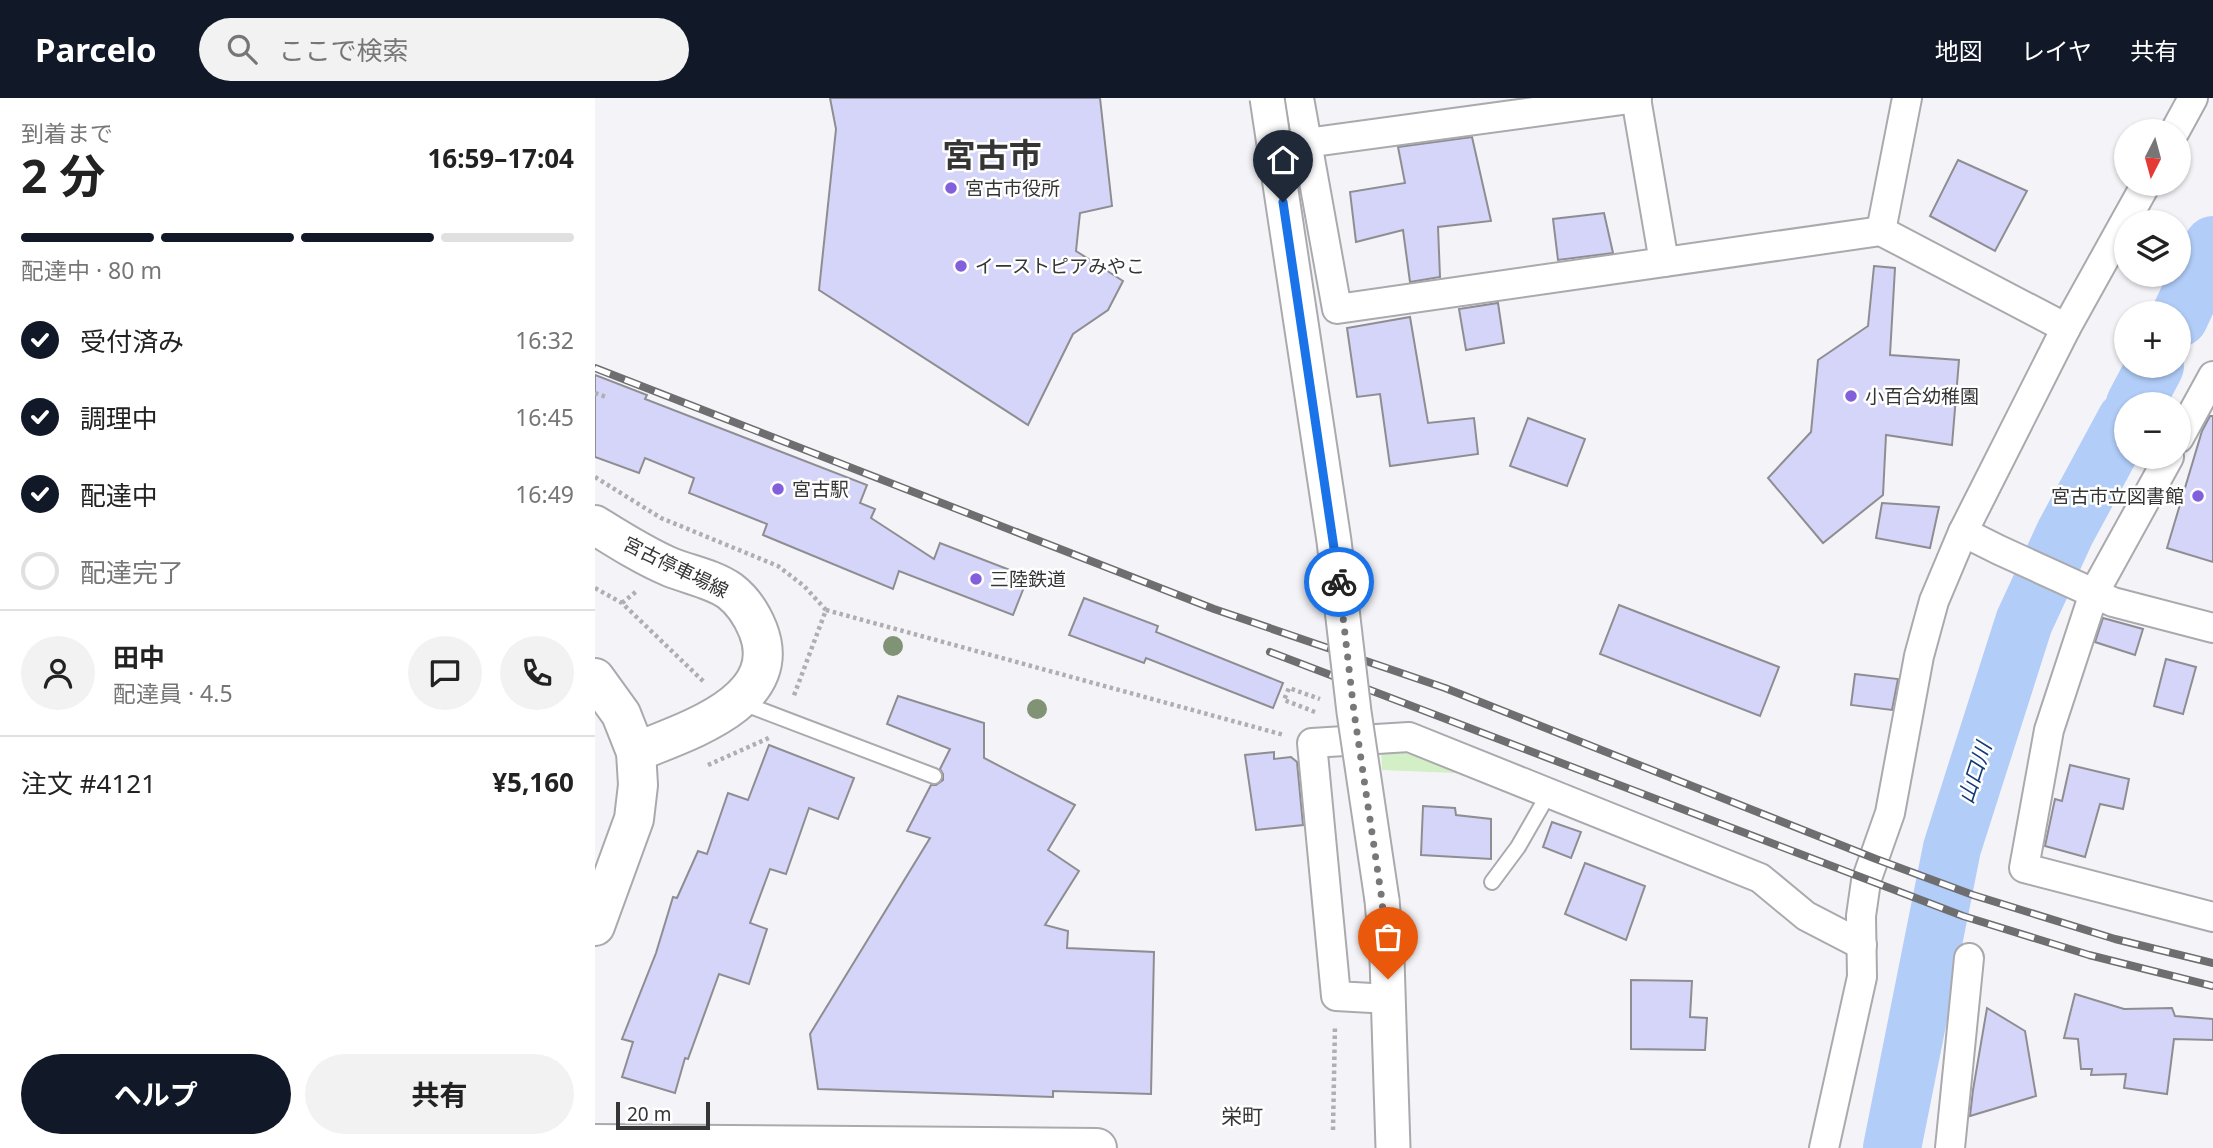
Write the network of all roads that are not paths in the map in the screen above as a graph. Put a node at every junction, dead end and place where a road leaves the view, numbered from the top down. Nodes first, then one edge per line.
1 (1267, 98) edge
2 (1299, 98) edge
3 (1637, 98) edge
4 (1907, 98) edge
5 (2193, 98) edge
6 (2182, 119) edge
7 (1306, 143) junction
8 (2139, 196) edge
9 (1881, 231) junction
10 (1664, 262) junction
11 (2066, 328) junction
12 (2213, 376) edge
13 (2191, 416) edge
14 (2162, 469) edge
15 (595, 525) edge
16 (1963, 532) junction
17 (2094, 593) junction
18 (2213, 628) edge
19 (595, 678) edge
20 (730, 708) junction
21 (636, 752) junction
22 (934, 776) dead end
23 (1549, 793) junction
24 (1492, 882) dead end
25 (2213, 917) edge
26 (595, 926) edge
27 (1862, 944) junction
28 (1969, 958) dead end
29 (1389, 999) junction
30 (595, 1144) edge
31 (1097, 1148) edge
32 (1393, 1148) edge
33 (1824, 1148) edge
34 (1950, 1148) edge

1 - 29 street, bridge
2 - 7 street
3 - 7 street
3 - 10 street
4 - 9 street
5 - 6 street
7 - 10 street
8 - 11 street
9 - 10 street
9 - 11 street
11 - 16 street
12 - 13 street
14 - 17 street
15 - 20 main road, 宮古停車場線
16 - 17 street
16 - 27 street
17 - 18 street
17 - 25 street
19 - 21 main road
20 - 21 main road
20 - 22 lane
21 - 26 main road
23 - 24 lane
23 - 27 street
23 - 29 street
27 - 33 street
28 - 34 street
29 - 32 street
30 - 31 main road

